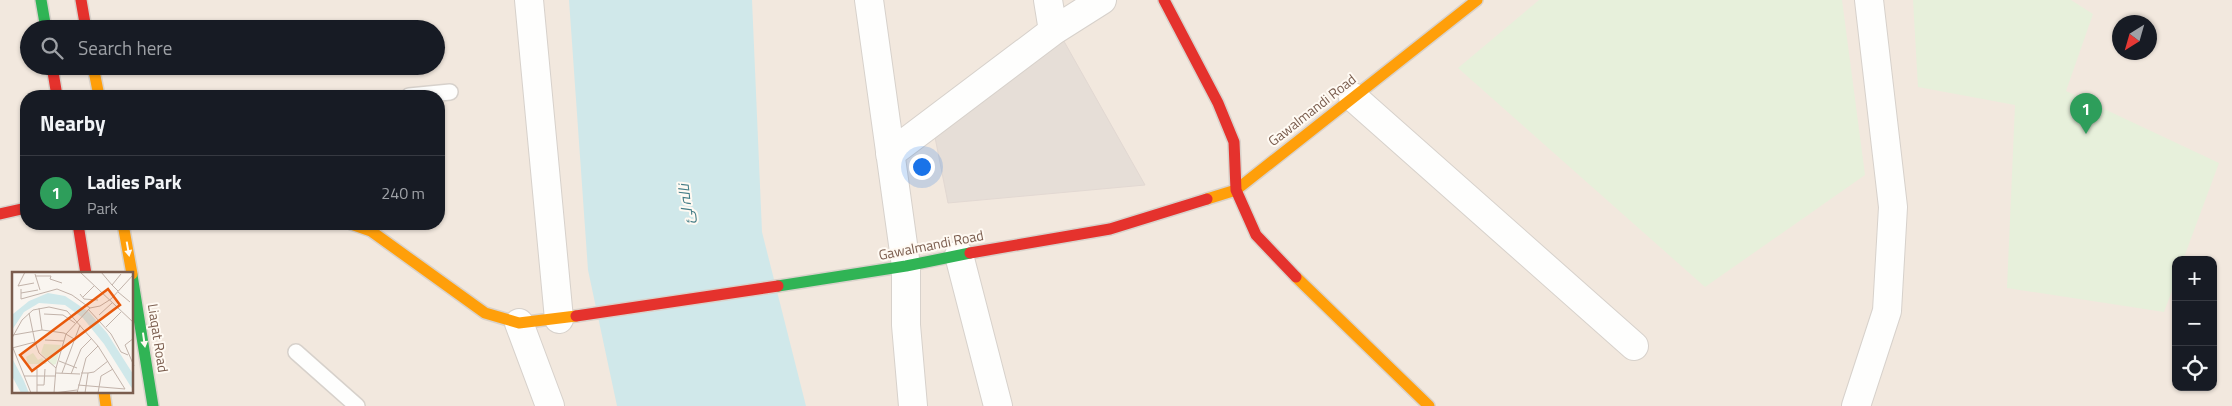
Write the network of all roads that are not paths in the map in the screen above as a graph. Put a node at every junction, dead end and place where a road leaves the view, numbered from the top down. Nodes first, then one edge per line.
1 (41, 0) edge
2 (81, 0) edge
3 (529, 0) edge
4 (869, 0) edge
5 (1048, 0) edge
6 (1102, 0) edge
7 (1164, 0) edge
8 (1477, 0) edge
9 (1869, 0) edge
10 (44, 20) edge
11 (84, 20) edge
12 (1053, 31) junction
13 (54, 75) edge
14 (95, 75) edge
15 (56, 90) edge
16 (98, 90) edge
17 (445, 92) edge
18 (450, 92) dead end
19 (1353, 97) junction
20 (890, 154) junction
21 (1236, 190) junction
22 (20, 209) edge
23 (0, 214) edge
24 (79, 230) edge
25 (124, 230) edge
26 (368, 230) edge
27 (959, 254) junction
28 (906, 266) junction
29 (86, 272) edge
30 (132, 272) edge
31 (134, 287) edge
32 (559, 319) junction
33 (519, 323) junction
34 (1634, 346) dead end
35 (296, 352) dead end
36 (153, 406) edge
37 (357, 406) edge
38 (550, 406) edge
39 (913, 406) edge
40 (998, 406) edge
41 (1429, 406) edge
42 (1856, 406) edge

1 - 10 street
2 - 11 street
3 - 32 street
4 - 20 street
5 - 12 street
6 - 12 street
7 - 21 street
8 - 19 street, Gawalmandi Road
9 - 42 street
12 - 20 street
13 - 15 street
14 - 16 street
17 - 18 lane
19 - 21 street, Gawalmandi Road
19 - 34 street
20 - 28 street
21 - 27 street, Gawalmandi Road
21 - 41 street
22 - 23 street
24 - 29 street
25 -> 30 street, Liaqat Road
26 - 33 street, Gawalmandi Road
27 - 28 street, Gawalmandi Road
27 - 40 street
28 - 32 street, Gawalmandi Road
28 - 39 street
31 -> 36 street, Liaqat Road
32 - 33 street, Gawalmandi Road
33 - 38 street
35 - 37 lane

